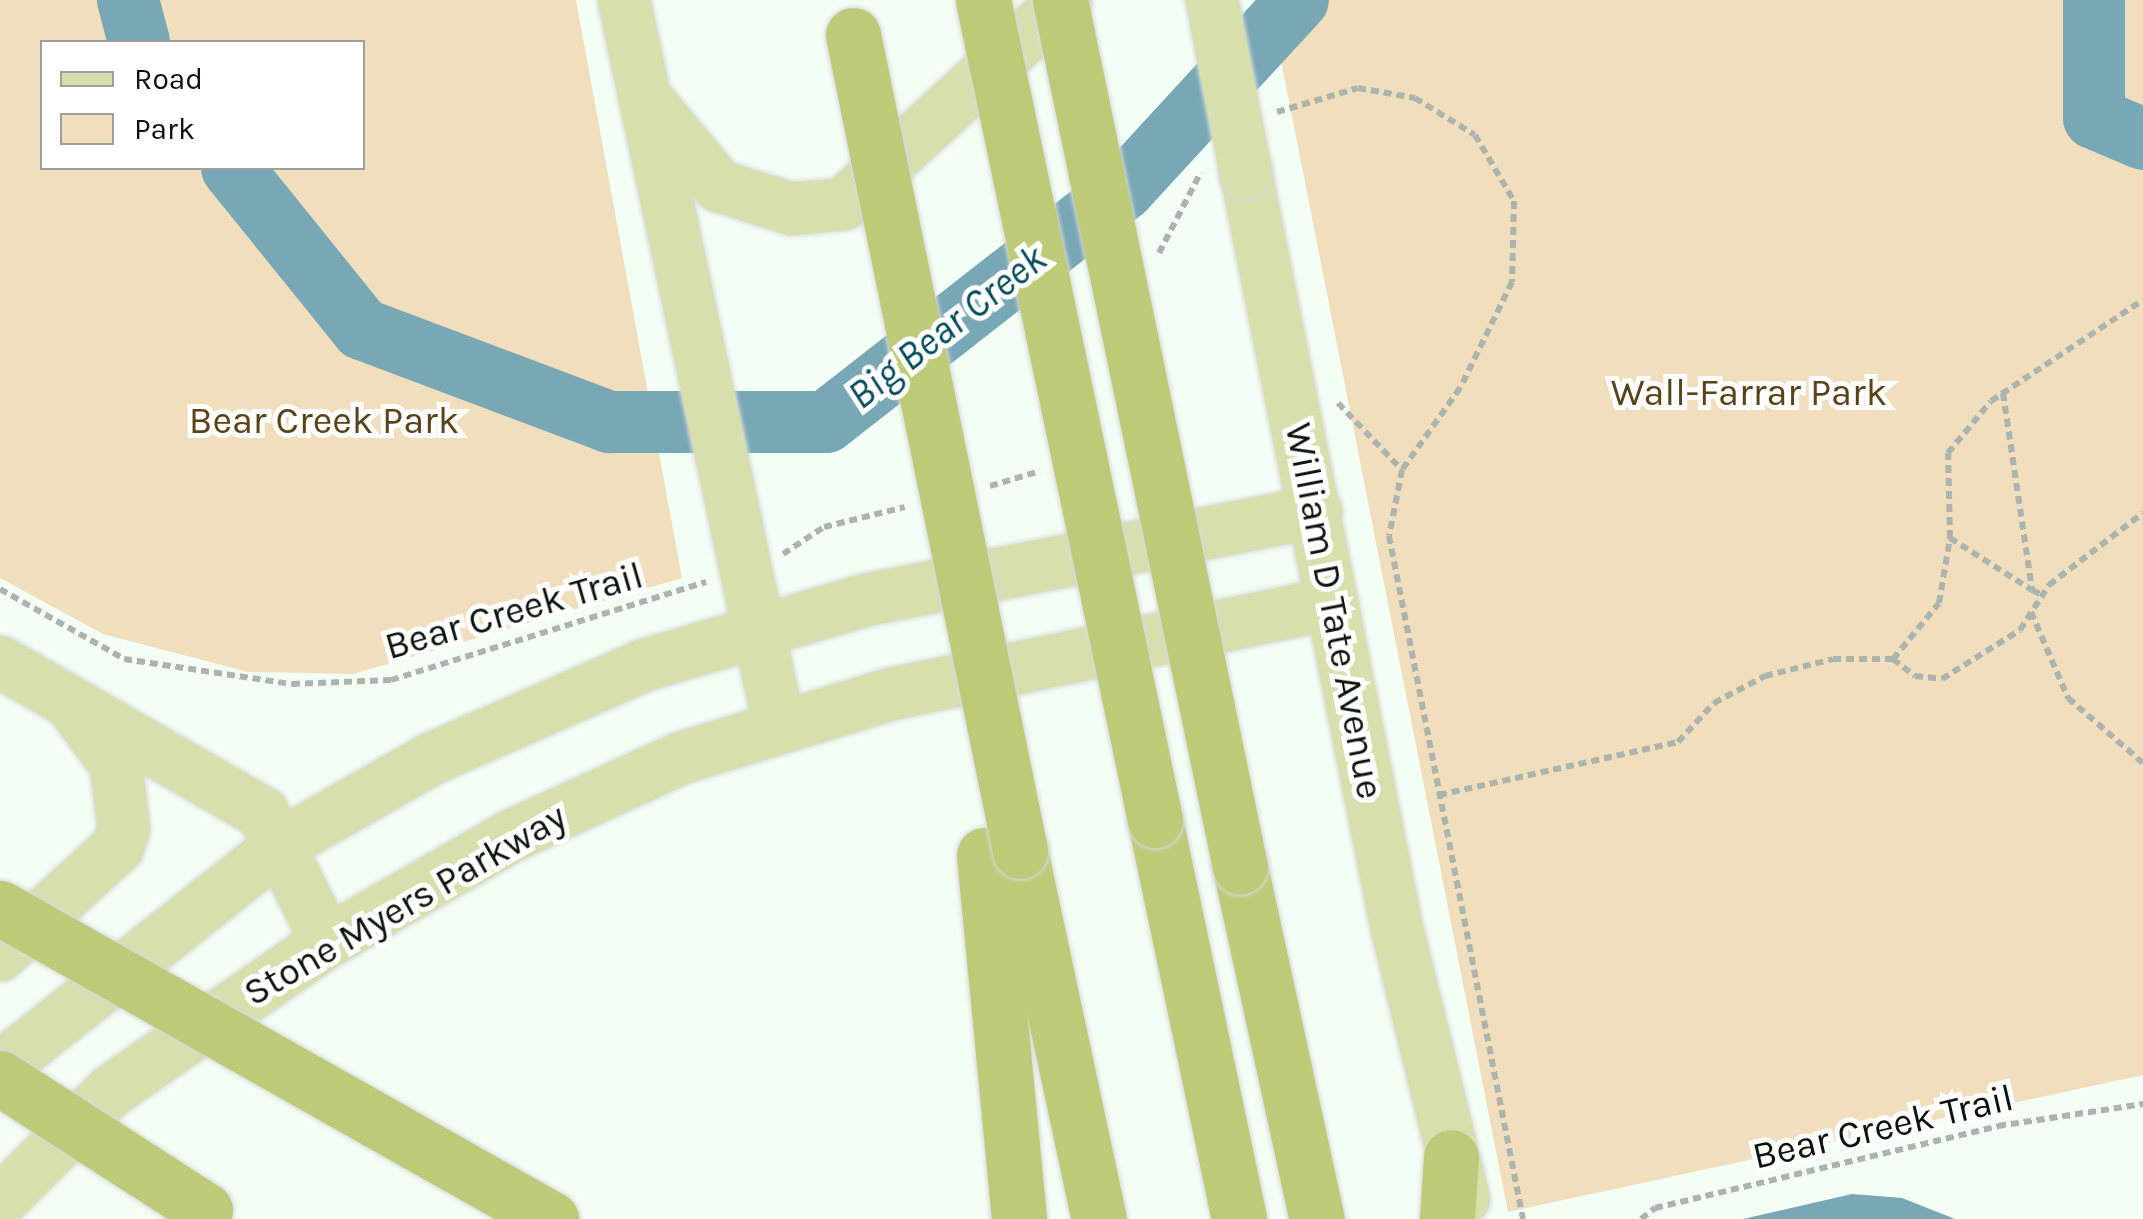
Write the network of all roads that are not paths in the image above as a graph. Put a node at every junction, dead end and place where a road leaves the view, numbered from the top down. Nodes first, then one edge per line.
1 (624, 0) edge
2 (983, 0) edge
3 (1062, 0) edge
4 (1212, 0) edge
5 (850, 17) edge
6 (642, 88) junction
7 (1316, 512) junction
8 (1333, 603) junction
9 (757, 628) junction
10 (0, 662) edge
11 (70, 702) junction
12 (779, 725) junction
13 (284, 843) junction
14 (1002, 853) junction
15 (0, 908) edge
16 (327, 942) junction
17 (0, 955) edge
18 (0, 1068) edge
19 (0, 1078) edge
20 (1451, 1157) junction
21 (0, 1202) edge
22 (210, 1215) edge
23 (550, 1219) edge
24 (1019, 1219) edge
25 (1099, 1219) edge
26 (1239, 1219) edge
27 (1317, 1219) edge
28 (1447, 1219) edge
29 (1471, 1219) edge

1 - 6 main road
2 - 26 highway, bridge
3 - 6 main road
3 - 27 highway, bridge
4 - 7 main road, William D Tate Avenue, bridge
5 - 14 highway, bridge
6 - 9 main road
7 - 8 main road, William D Tate Avenue
7 - 9 main road
8 - 12 main road, Stone Myers Parkway
8 - 20 main road, William D Tate Avenue
9 - 12 main road
9 - 13 main road
10 - 11 main road
11 - 13 main road
11 - 17 main road
12 - 16 main road, Stone Myers Parkway
13 - 16 main road
13 - 18 main road
14 - 24 highway
14 - 25 highway
15 - 23 highway, bridge
16 - 21 main road, Stone Myers Parkway
19 - 22 highway, bridge
20 - 28 highway
20 - 29 main road, William D Tate Avenue

